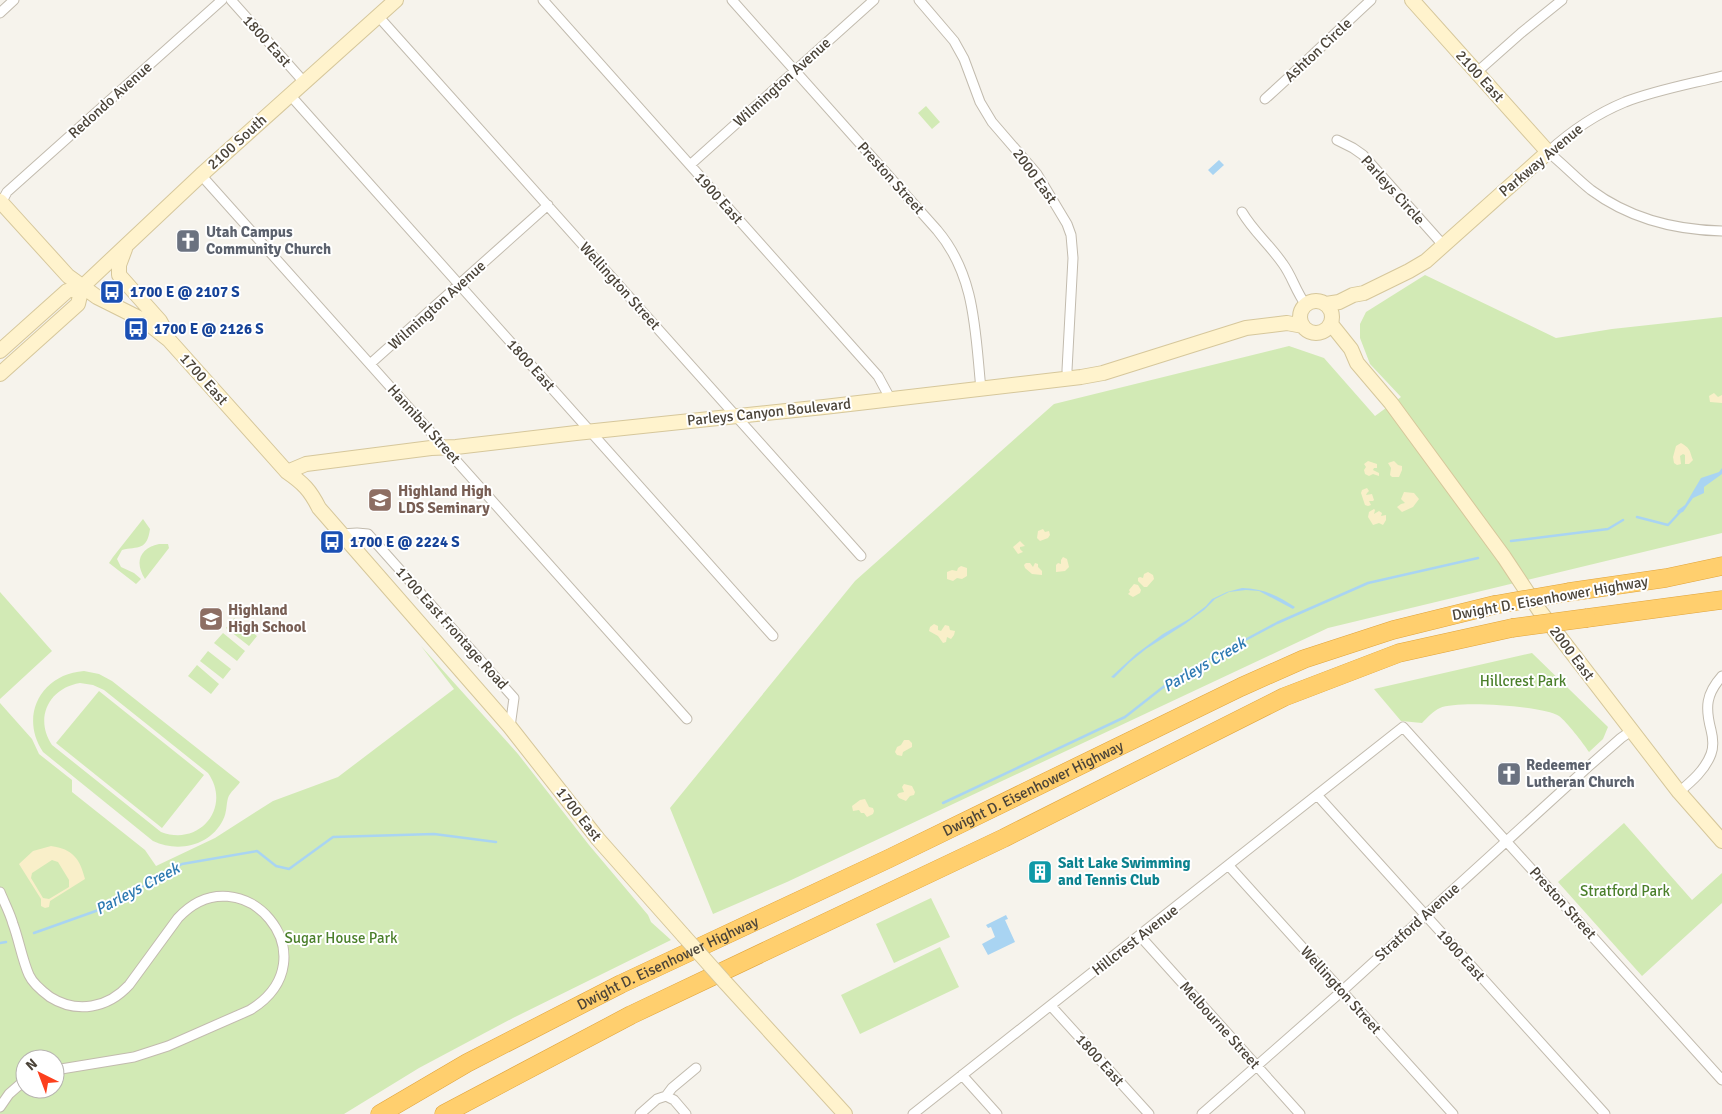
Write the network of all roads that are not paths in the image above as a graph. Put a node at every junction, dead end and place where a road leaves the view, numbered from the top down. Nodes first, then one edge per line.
1 (14, 0) edge
2 (222, 0) edge
3 (231, 0) edge
4 (396, 0) edge
5 (543, 0) edge
6 (732, 0) edge
7 (874, 0) edge
8 (920, 0) edge
9 (1371, 0) edge
10 (1412, 0) edge
11 (1562, 0) edge
12 (1548, 4) edge
13 (0, 13) edge
14 (378, 16) junction
15 (795, 70) junction
16 (1476, 72) junction
17 (1722, 76) edge
18 (304, 82) junction
19 (290, 95) junction
20 (1265, 99) dead end
21 (1337, 140) dead end
22 (1548, 152) junction
23 (690, 165) junction
24 (201, 175) junction
25 (0, 203) edge
26 (548, 205) junction
27 (1242, 212) dead end
28 (1722, 231) edge
29 (126, 245) junction
30 (1439, 250) junction
31 (459, 284) junction
32 (82, 287) junction
33 (1364, 293) junction
34 (1326, 304) junction
35 (1304, 306) junction
36 (1331, 321) junction
37 (1303, 326) junction
38 (1246, 328) junction
39 (1318, 333) junction
40 (169, 340) junction
41 (0, 351) edge
42 (1357, 363) junction
43 (370, 364) junction
44 (0, 374) edge
45 (1068, 378) junction
46 (981, 389) junction
47 (891, 400) junction
48 (736, 416) junction
49 (590, 432) junction
50 (445, 448) junction
51 (287, 472) junction
52 (341, 534) junction
53 (861, 556) dead end
54 (1722, 566) edge
55 (1722, 600) edge
56 (773, 636) dead end
57 (1722, 676) edge
58 (686, 718) dead end
59 (510, 727) junction
60 (1403, 728) joint
61 (1631, 731) junction
62 (1679, 792) junction
63 (1318, 796) junction
64 (1506, 841) junction
65 (1722, 841) edge
66 (1229, 866) junction
67 (0, 892) edge
68 (1425, 915) junction
69 (1140, 936) junction
70 (1342, 991) junction
71 (1051, 1006) junction
72 (1256, 1066) junction
73 (65, 1068) edge
74 (696, 1068) dead end
75 (962, 1075) junction
76 (1722, 1080) edge
77 (15, 1089) edge
78 (666, 1096) junction
79 (0, 1107) edge
80 (380, 1114) edge
81 (444, 1114) edge
82 (640, 1114) edge
83 (686, 1114) edge
84 (845, 1114) edge
85 (913, 1114) edge
86 (997, 1114) edge
87 (1149, 1114) edge
88 (1202, 1114) edge
89 (1300, 1114) edge
90 (1453, 1114) edge
91 (1605, 1114) edge

1 - 13 street
2 - 25 street, Redondo Avenue
3 - 18 street, 1800 East
4 - 14 street, 2100 South
5 - 23 street, 1900 East
6 - 15 street, Preston Street
7 - 15 street, Wilmington Avenue
8 - 45 street, 2000 East
9 - 20 street, Ashton Circle
10 - 16 street, 2100 East
11 - 12 street
12 - 16 street
14 - 18 street, 2100 South
14 - 26 street, Wellington Street
15 - 23 street, Wilmington Avenue
15 - 46 street, Preston Street
16 - 22 street, 2100 East
17 - 22 street, Parkway Avenue
18 - 19 street, 2100 South
19 - 24 street, 2100 South
19 - 31 street, 1800 East
21 - 30 street, Parleys Circle
22 - 28 street
22 - 30 street, Parkway Avenue
23 - 47 street, 1900 East
24 - 29 street, 2100 South
24 - 43 street, Hannibal Street
25 - 32 street, 1700 East
26 - 31 street, Wilmington Avenue
26 - 48 street, Wellington Street
27 - 35 street
29 - 32 street, 2100 South
29 - 40 street
30 - 33 street
31 - 43 street, Wilmington Avenue
31 - 49 street, 1800 East
32 - 40 street, 1700 East
32 - 41 street, 2100 South
32 - 44 street, 2100 South
33 - 34 street
33 - 36 street
34 - 35 street
34 - 36 street
35 - 37 street
35 - 38 street, Parleys Canyon Boulevard
36 - 39 street
36 - 42 street, 2000 East
37 - 38 street, Parleys Canyon Boulevard
37 - 39 street
38 - 45 street, Parleys Canyon Boulevard
39 - 42 street, 2000 East
40 - 51 street, 1700 East
42 - 61 street, 2000 East
43 - 50 street, Hannibal Street
45 - 46 street, Parleys Canyon Boulevard
46 - 47 street, Parleys Canyon Boulevard
47 - 48 street, Parleys Canyon Boulevard
48 - 49 street, Parleys Canyon Boulevard
48 - 53 street, Wellington Street
49 - 50 street, Parleys Canyon Boulevard
49 - 56 street, 1800 East
50 - 51 street, Parleys Canyon Boulevard
50 - 58 street, Hannibal Street
51 - 52 street, 1700 East
52 - 59 street, 1700 East
52 - 59 street, 1700 East Frontage Road
54 - 80 highway, Dwight D. Eisenhower Highway, bridge
55 - 81 highway, Dwight D. Eisenhower Highway, bridge
57 - 62 street
59 - 84 street, 1700 East, bridge
60 - 63 street, Hillcrest Avenue
60 - 64 street, Preston Street
61 - 62 street, 2000 East
61 - 64 street, Stratford Avenue
62 - 65 street, 2000 East
63 - 66 street, Hillcrest Avenue
63 - 68 street, 1900 East
64 - 68 street, Stratford Avenue
64 - 76 street, Preston Street
66 - 69 street, Hillcrest Avenue
66 - 70 street, Wellington Street
67 - 73 street
68 - 70 street, Stratford Avenue
68 - 91 street, 1900 East
69 - 71 street, Hillcrest Avenue
69 - 72 street, Melbourne Street
70 - 72 street, Stratford Avenue
70 - 90 street, Wellington Street
71 - 75 street, Hillcrest Avenue
71 - 87 street, 1800 East
72 - 88 street, Stratford Avenue
72 - 89 street, Melbourne Street
74 - 78 street
75 - 85 street, Hillcrest Avenue
75 - 86 street
77 - 79 street
78 - 82 street
78 - 83 street

